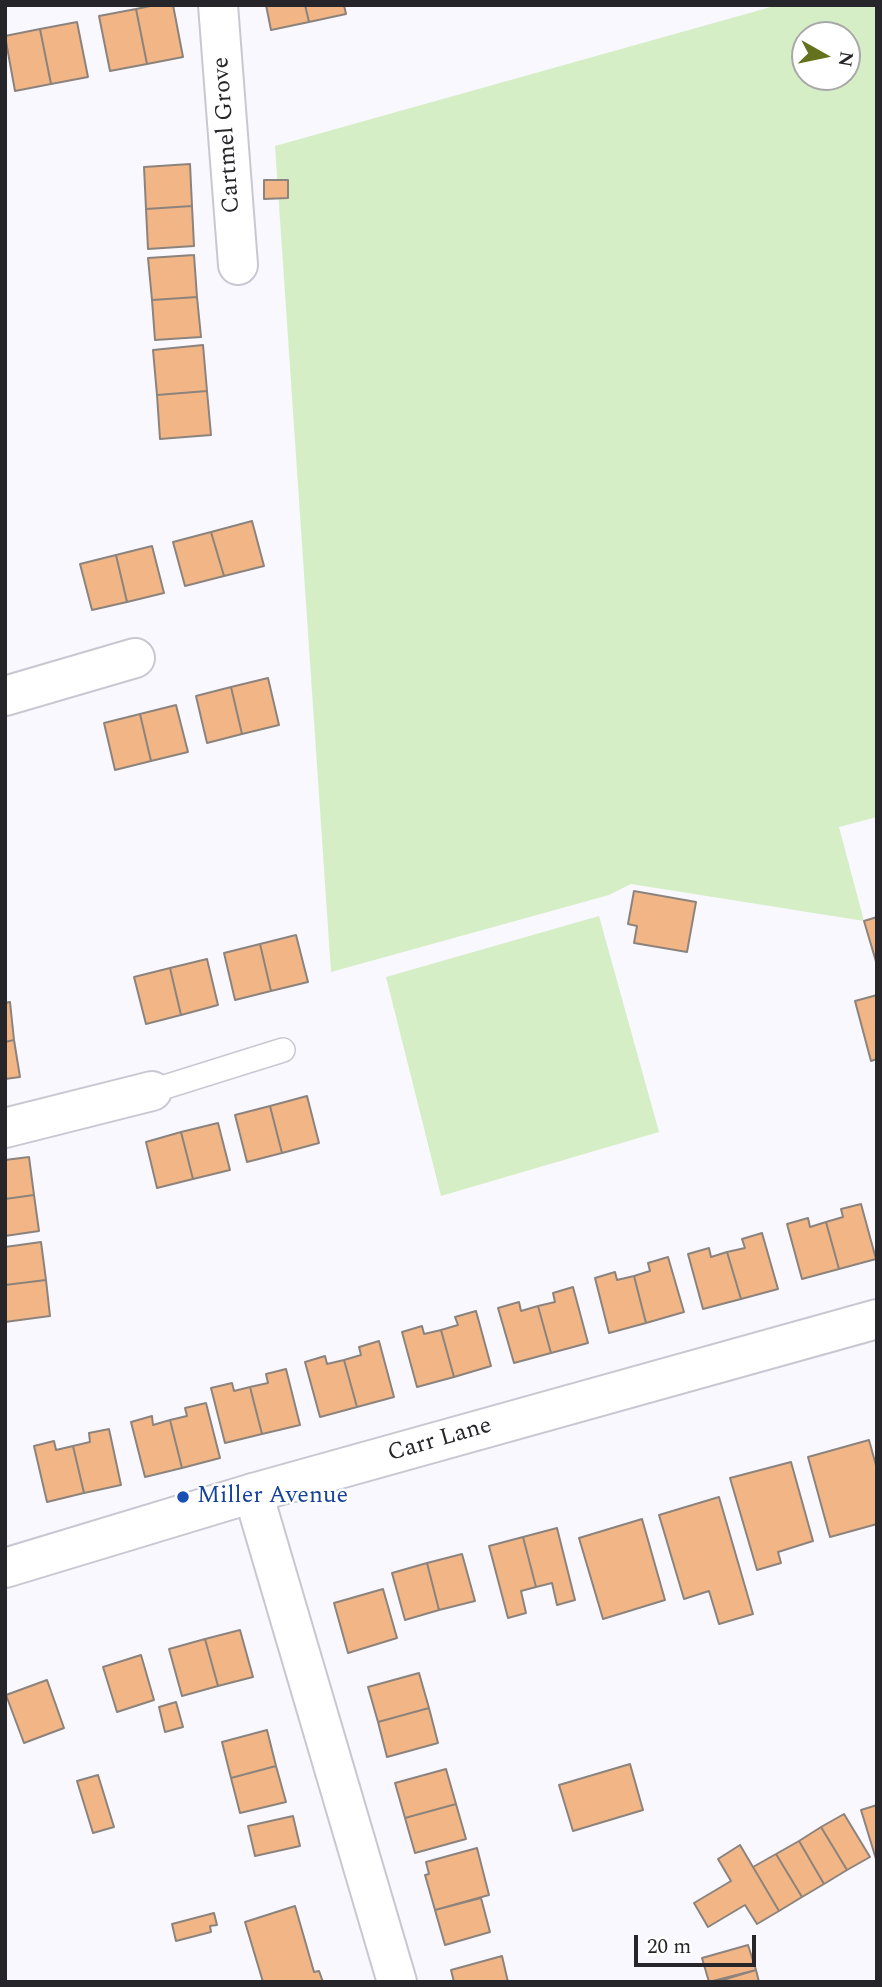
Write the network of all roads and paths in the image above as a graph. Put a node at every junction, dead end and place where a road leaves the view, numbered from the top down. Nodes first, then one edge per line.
1 (218, 5) edge
2 (238, 265) dead end
3 (135, 658) dead end
4 (5, 696) edge
5 (283, 1050) dead end
6 (152, 1091) joint
7 (5, 1128) edge
8 (877, 1319) edge
9 (253, 1493) junction
10 (5, 1568) edge
11 (397, 1982) edge

1 - 2 street, Cartmel Grove
3 - 4 street
5 - 6 lane
6 - 7 street
8 - 9 street, Carr Lane
9 - 10 street, Carr Lane
9 - 11 street

